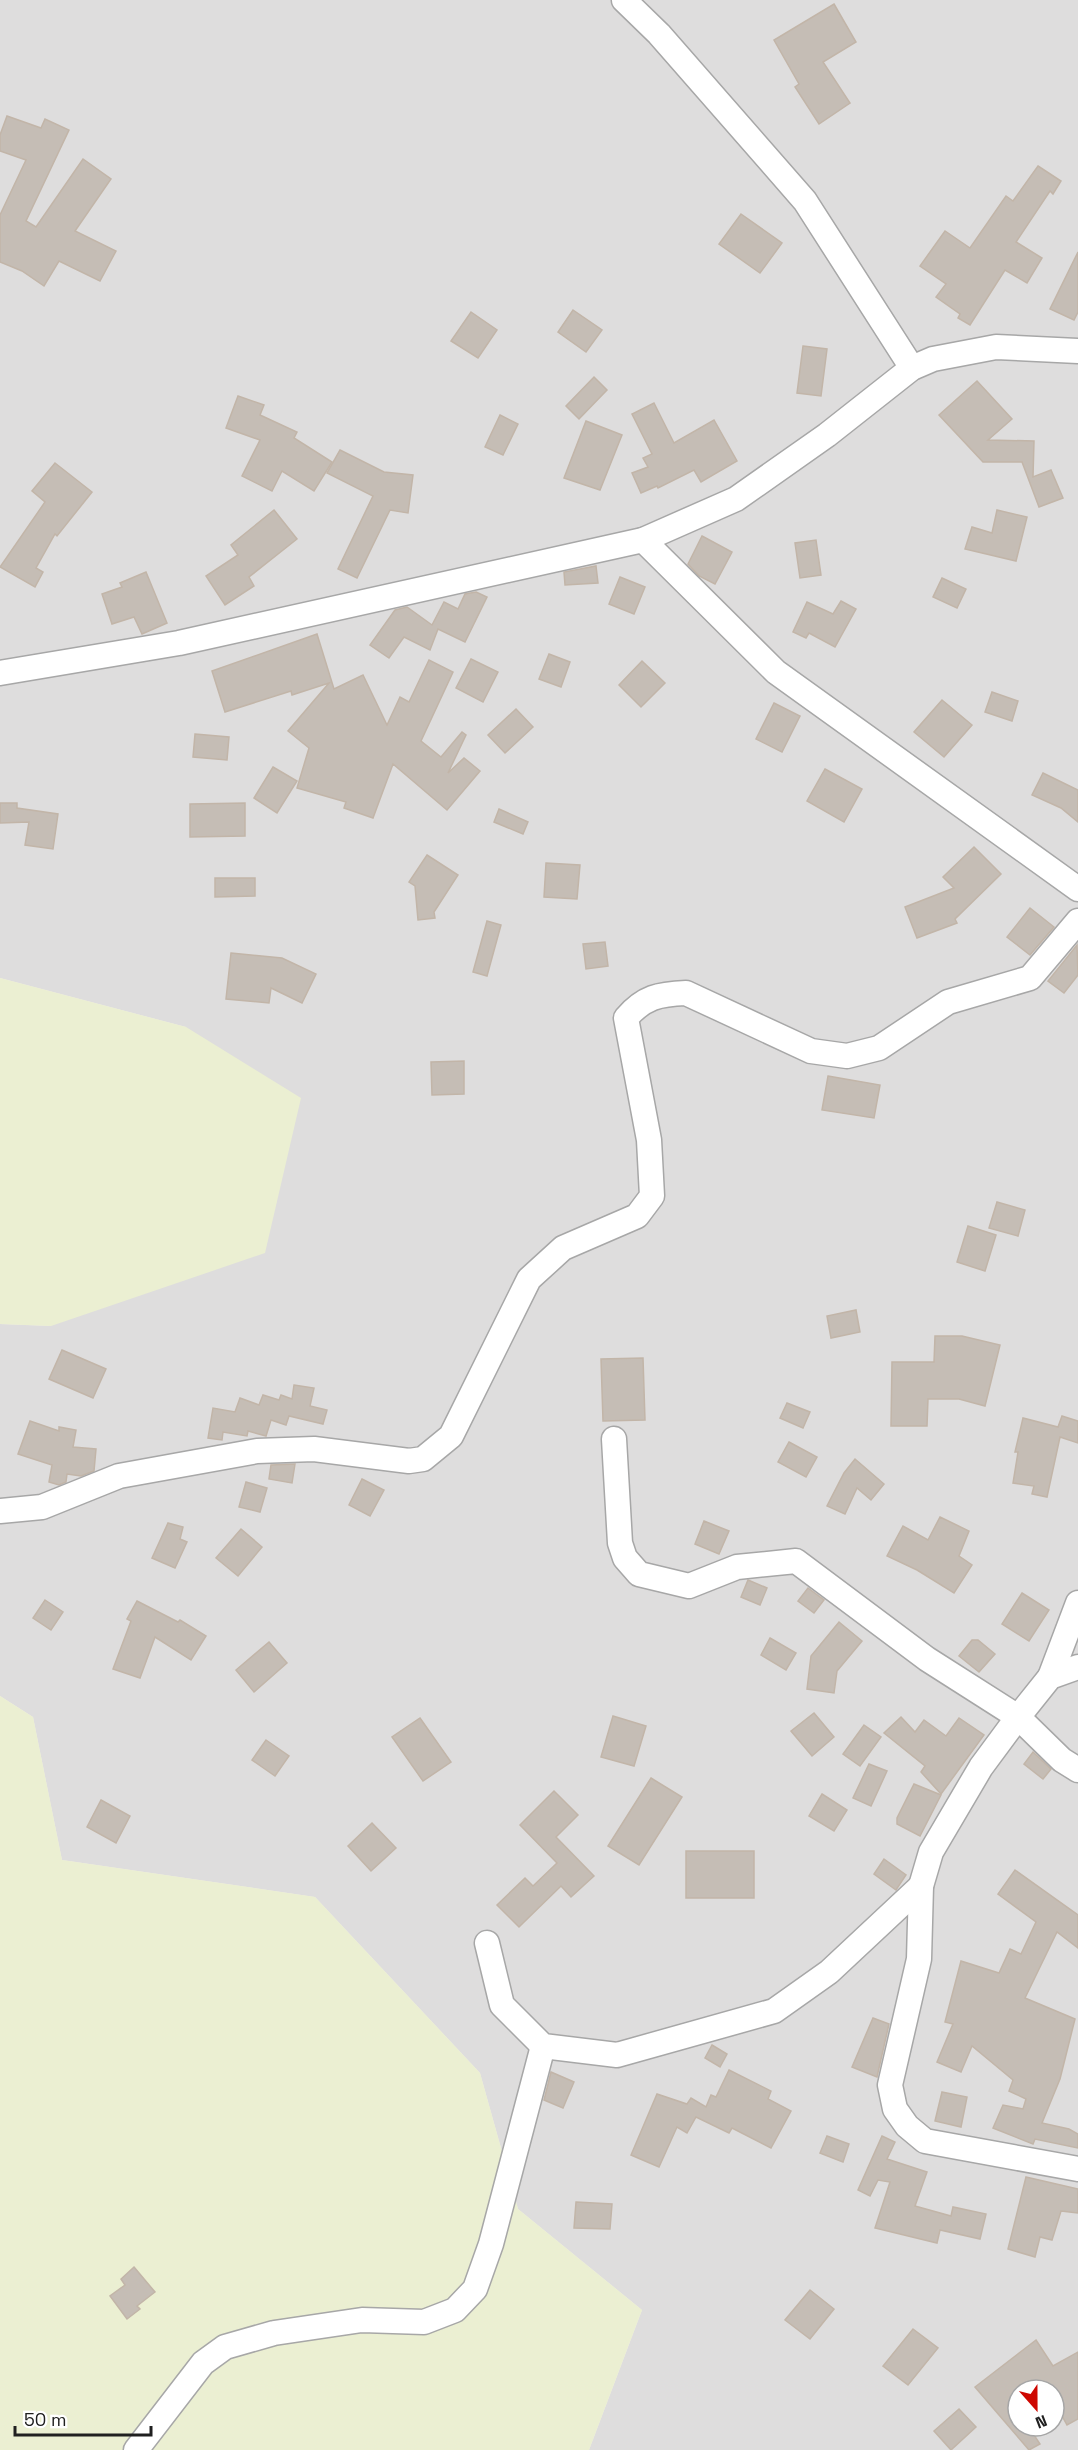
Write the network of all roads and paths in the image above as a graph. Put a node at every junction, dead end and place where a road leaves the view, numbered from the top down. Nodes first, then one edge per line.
1 (624, 0) edge
2 (1078, 351) edge
3 (912, 368) junction
4 (643, 540) junction
5 (0, 673) edge
6 (1078, 889) edge
7 (1078, 921) edge
8 (614, 1439) dead end
9 (0, 1511) edge
10 (1078, 1603) edge
11 (1078, 1667) edge
12 (1050, 1677) junction
13 (1018, 1717) junction
14 (1078, 1770) edge
15 (921, 1886) junction
16 (487, 1943) dead end
17 (543, 2046) junction
18 (1078, 2169) edge
19 (136, 2450) edge

1 - 3 street
2 - 3 street
3 - 4 street
4 - 5 street
4 - 6 street
7 - 9 street
8 - 13 street
10 - 12 street
11 - 12 street
12 - 13 street
13 - 14 street
13 - 15 street
15 - 17 street
15 - 18 street
16 - 17 street
17 - 19 street

